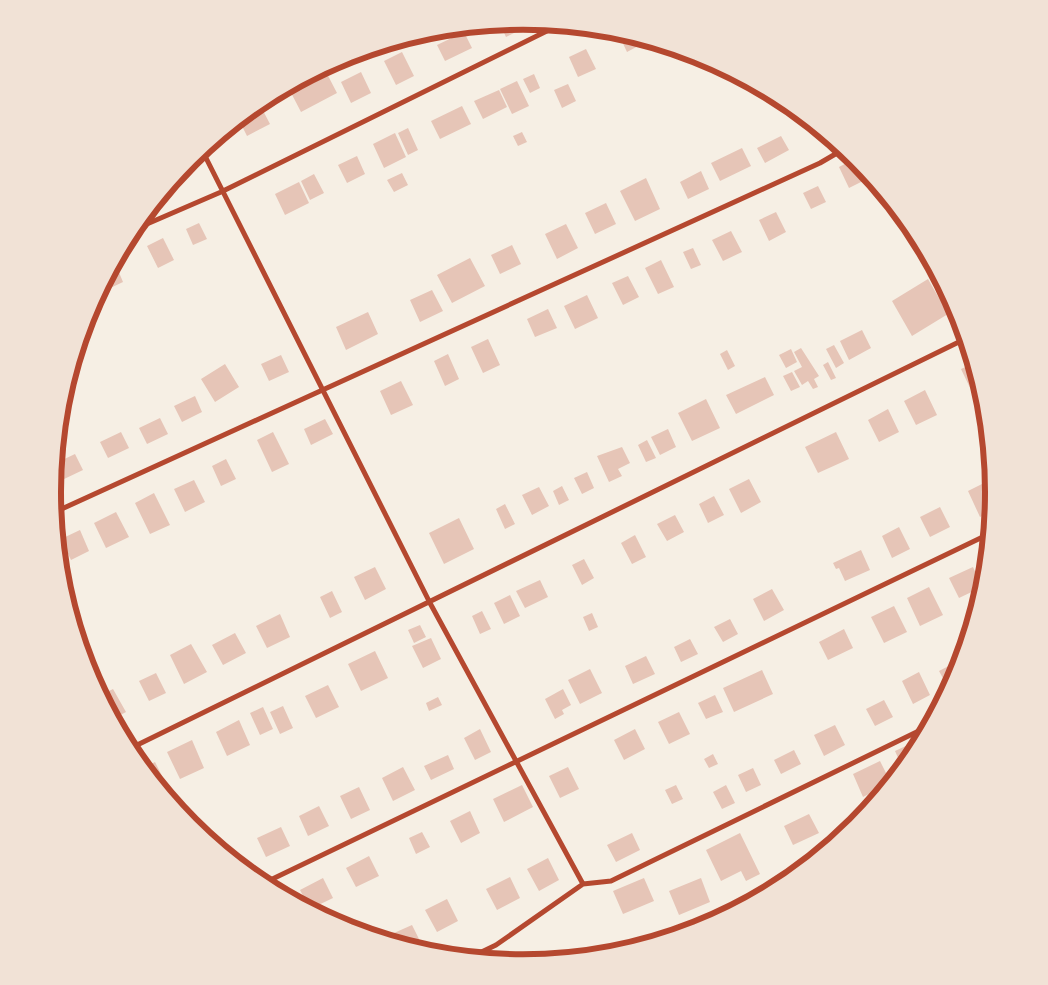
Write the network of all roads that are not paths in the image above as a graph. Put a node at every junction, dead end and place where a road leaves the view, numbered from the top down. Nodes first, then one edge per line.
1 (547, 31) edge
2 (838, 153) edge
3 (205, 157) edge
4 (221, 192) junction
5 (148, 223) edge
6 (961, 341) edge
7 (324, 390) junction
8 (62, 509) edge
9 (985, 536) edge
10 (430, 603) junction
11 (921, 730) edge
12 (137, 745) edge
13 (518, 762) junction
14 (271, 880) edge
15 (583, 884) junction
16 (480, 953) edge

1 - 4 street
2 - 7 street
3 - 4 street
4 - 5 street
4 - 7 street
6 - 10 street
7 - 8 street
7 - 10 street
9 - 13 street
10 - 12 street
10 - 13 street
11 - 15 street
13 - 14 street
13 - 15 street
15 - 16 street

